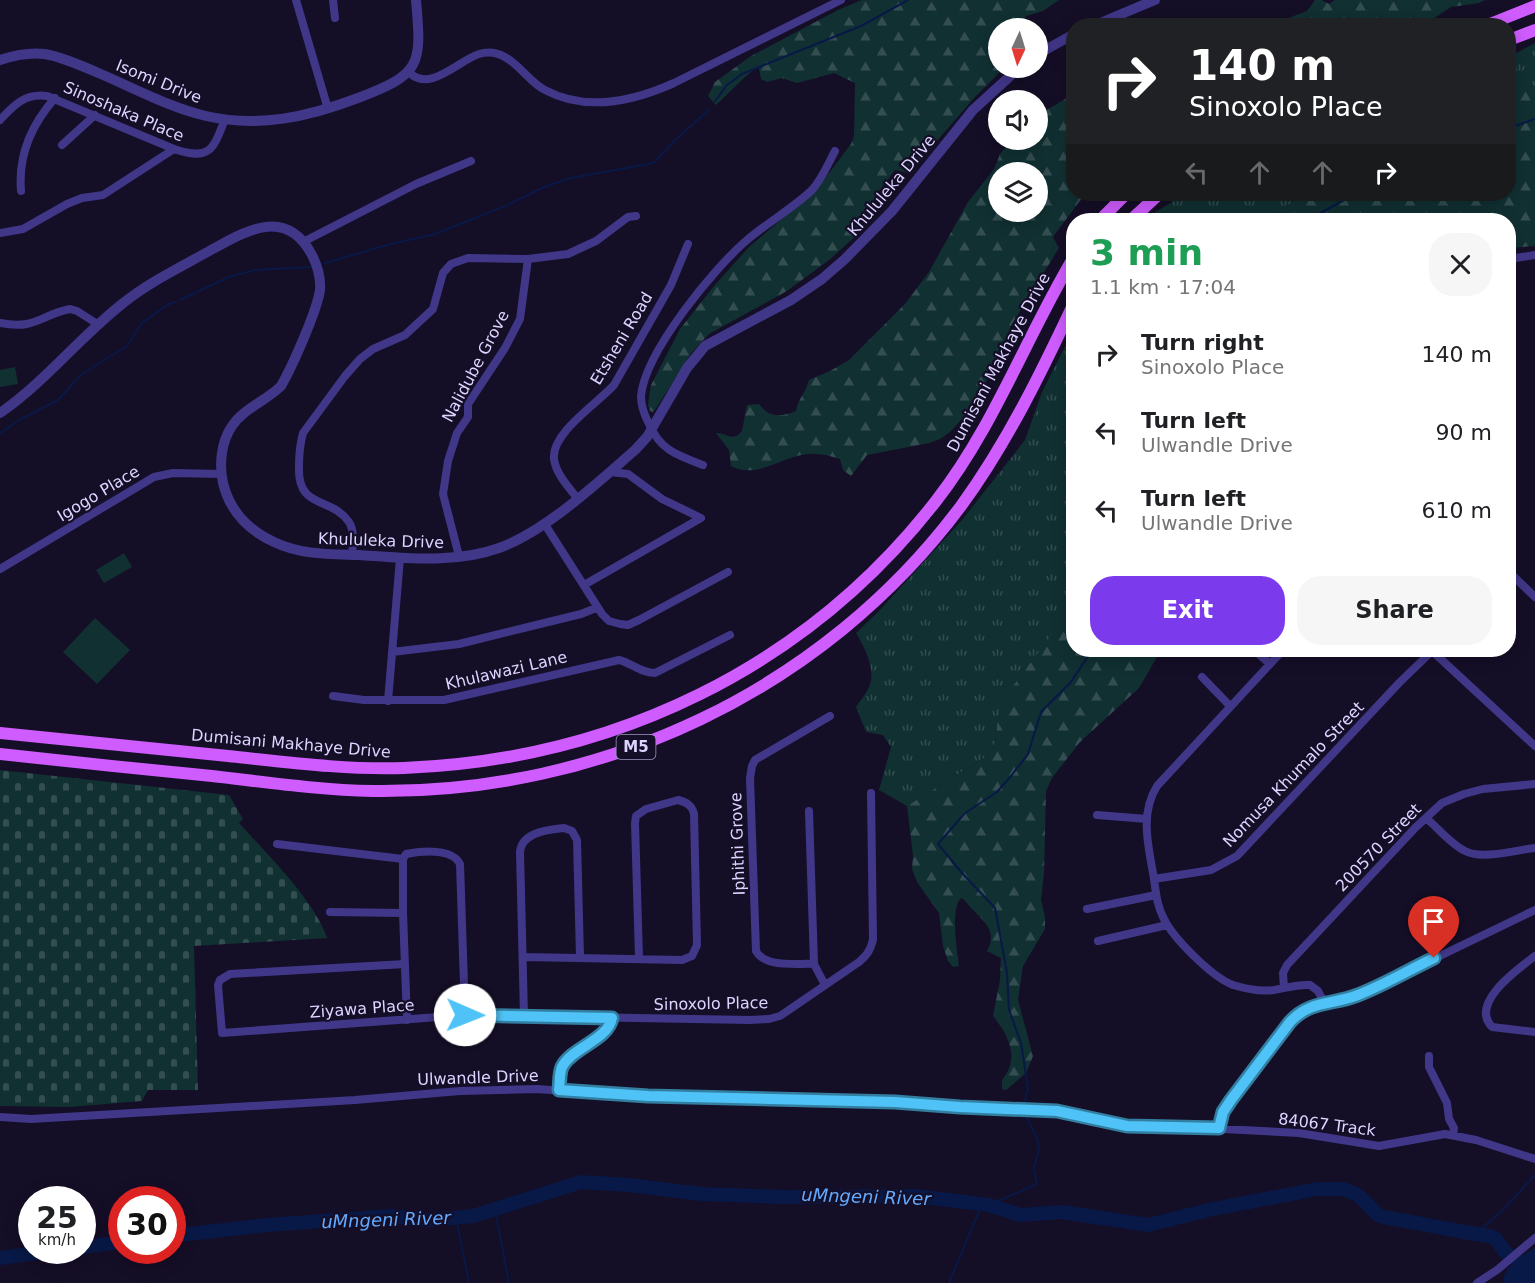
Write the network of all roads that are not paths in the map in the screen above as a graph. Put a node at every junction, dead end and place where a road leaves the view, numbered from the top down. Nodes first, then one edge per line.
1 (296, 0) edge
2 (333, 0) edge
3 (416, 0) edge
4 (841, 0) edge
5 (1155, 0) edge
6 (1535, 6) edge
7 (335, 18) dead end
8 (1112, 18) edge
9 (1505, 18) edge
10 (1535, 30) edge
11 (1516, 37) edge
12 (1066, 38) edge
13 (1048, 48) edge
14 (0, 60) edge
15 (409, 72) junction
16 (1008, 78) edge
17 (56, 98) junction
18 (328, 109) junction
19 (95, 115) junction
20 (225, 119) junction
21 (0, 120) edge
22 (62, 145) dead end
23 (174, 149) junction
24 (835, 151) dead end
25 (471, 161) dead end
26 (21, 191) dead end
27 (1119, 201) edge
28 (1151, 201) edge
29 (1107, 213) edge
30 (1139, 213) edge
31 (636, 216) dead end
32 (0, 233) edge
33 (303, 242) junction
34 (688, 244) dead end
35 (1535, 255) edge
36 (1516, 258) edge
37 (528, 259) junction
38 (1066, 270) edge
39 (1066, 319) edge
40 (0, 323) edge
41 (99, 325) junction
42 (0, 413) edge
43 (651, 430) junction
44 (703, 465) dead end
45 (610, 472) junction
46 (222, 474) junction
47 (577, 498) junction
48 (544, 523) junction
49 (352, 555) junction
50 (459, 556) junction
51 (400, 558) junction
52 (0, 569) edge
53 (728, 572) dead end
54 (1516, 579) edge
55 (584, 585) junction
56 (1535, 597) edge
57 (596, 608) junction
58 (730, 635) dead end
59 (392, 652) junction
60 (1262, 657) edge
61 (1276, 657) edge
62 (1425, 657) edge
63 (1440, 657) edge
64 (1270, 664) junction
65 (1202, 676) dead end
66 (333, 696) dead end
67 (388, 701) junction
68 (1230, 706) junction
69 (830, 716) dead end
70 (0, 733) edge
71 (1534, 742) edge
72 (0, 754) edge
73 (1535, 784) edge
74 (871, 794) dead end
75 (809, 811) dead end
76 (1097, 815) dead end
77 (1426, 818) junction
78 (1147, 819) junction
79 (277, 844) dead end
80 (1535, 848) edge
81 (403, 859) junction
82 (1154, 879) junction
83 (1156, 895) junction
84 (1087, 909) dead end
85 (1535, 910) edge
86 (330, 912) dead end
87 (402, 913) junction
88 (1167, 925) junction
89 (1098, 941) dead end
90 (1535, 956) edge
91 (524, 957) junction
92 (580, 957) junction
93 (639, 958) junction
94 (405, 964) junction
95 (814, 964) junction
96 (825, 985) junction
97 (1284, 988) junction
98 (1325, 1004) junction
99 (465, 1015) junction
100 (524, 1016) junction
101 (612, 1018) junction
102 (407, 1020) junction
103 (1535, 1032) edge
104 (1429, 1056) dead end
105 (559, 1090) junction
106 (0, 1117) edge
107 (1219, 1128) junction
108 (1453, 1135) junction
109 (1535, 1159) edge
110 (1535, 1238) edge
111 (1477, 1283) edge

1 - 18 street
2 - 7 street
3 - 15 street
4 - 15 street
5 - 8 street
6 - 9 main road
10 - 11 main road
12 - 13 street
14 - 20 street, Isomi Drive
15 - 18 street, Isomi Drive
16 - 43 street, Khululeka Drive
17 - 19 street, Sinoshaka Place
17 - 21 street, Sinoshaka Place
17 - 26 street
18 - 20 street, Isomi Drive
19 - 22 street
19 - 23 street, Sinoshaka Place
20 - 23 street, Sinoshaka Place
23 - 32 street
24 - 43 street
25 - 33 street
27 - 29 main road
28 - 30 main road
31 - 37 street
33 - 41 street, Khululeka Drive
33 - 46 street, Khululeka Drive
34 - 47 street, Etsheni Road
35 - 36 street
37 - 49 street
37 - 50 street, Nalidube Grove
38 - 70 main road, Dumisani Makhaye Drive / M5
39 - 72 main road, M5
40 - 41 street
41 - 42 street, Khululeka Drive
43 - 44 street
43 - 45 street, Khululeka Drive
45 - 47 street, Khululeka Drive
45 - 55 street
46 - 49 street, Khululeka Drive
46 - 52 street, Igogo Place
47 - 48 street, Khululeka Drive
48 - 50 street, Khululeka Drive
48 - 55 street
49 - 51 street, Khululeka Drive
50 - 51 street, Khululeka Drive
51 - 59 street
53 - 57 street
54 - 56 street
55 - 57 street
57 - 59 street
58 - 67 street, Khulawazi Lane
59 - 67 street
60 - 64 street
61 - 64 street
62 - 82 street, Nomusa Khumalo Street
63 - 71 street
64 - 68 street
65 - 68 street
66 - 67 street, Khulawazi Lane
68 - 78 street
69 - 95 street, Iphithi Grove
73 - 77 street, 200570 Street
74 - 96 street, Sinoxolo Place
75 - 95 street
76 - 78 street
77 - 80 street
77 - 97 street, 200570 Street
78 - 82 street
79 - 81 street
81 - 87 street
81 - 99 street
82 - 83 street
83 - 84 street
83 - 88 street
85 - 98 street
86 - 87 street
87 - 94 street
88 - 89 street
88 - 97 street
90 - 103 street
91 - 92 street
91 - 92 street
91 - 100 street
92 - 93 street
93 - 93 street
94 - 102 street
94 - 102 street, Ziyawa Place
95 - 96 street
96 - 101 street, Sinoxolo Place
97 - 98 street
98 - 107 street
99 - 100 street, Ziyawa Place
99 - 102 street, Ziyawa Place
100 - 101 street, Ziyawa Place
101 - 105 street
104 - 108 street
105 - 106 street, Ulwandle Drive
105 - 107 street, Ulwandle Drive
107 - 108 street, 84067 Track
108 - 109 street, 84067 Track
110 - 111 street

